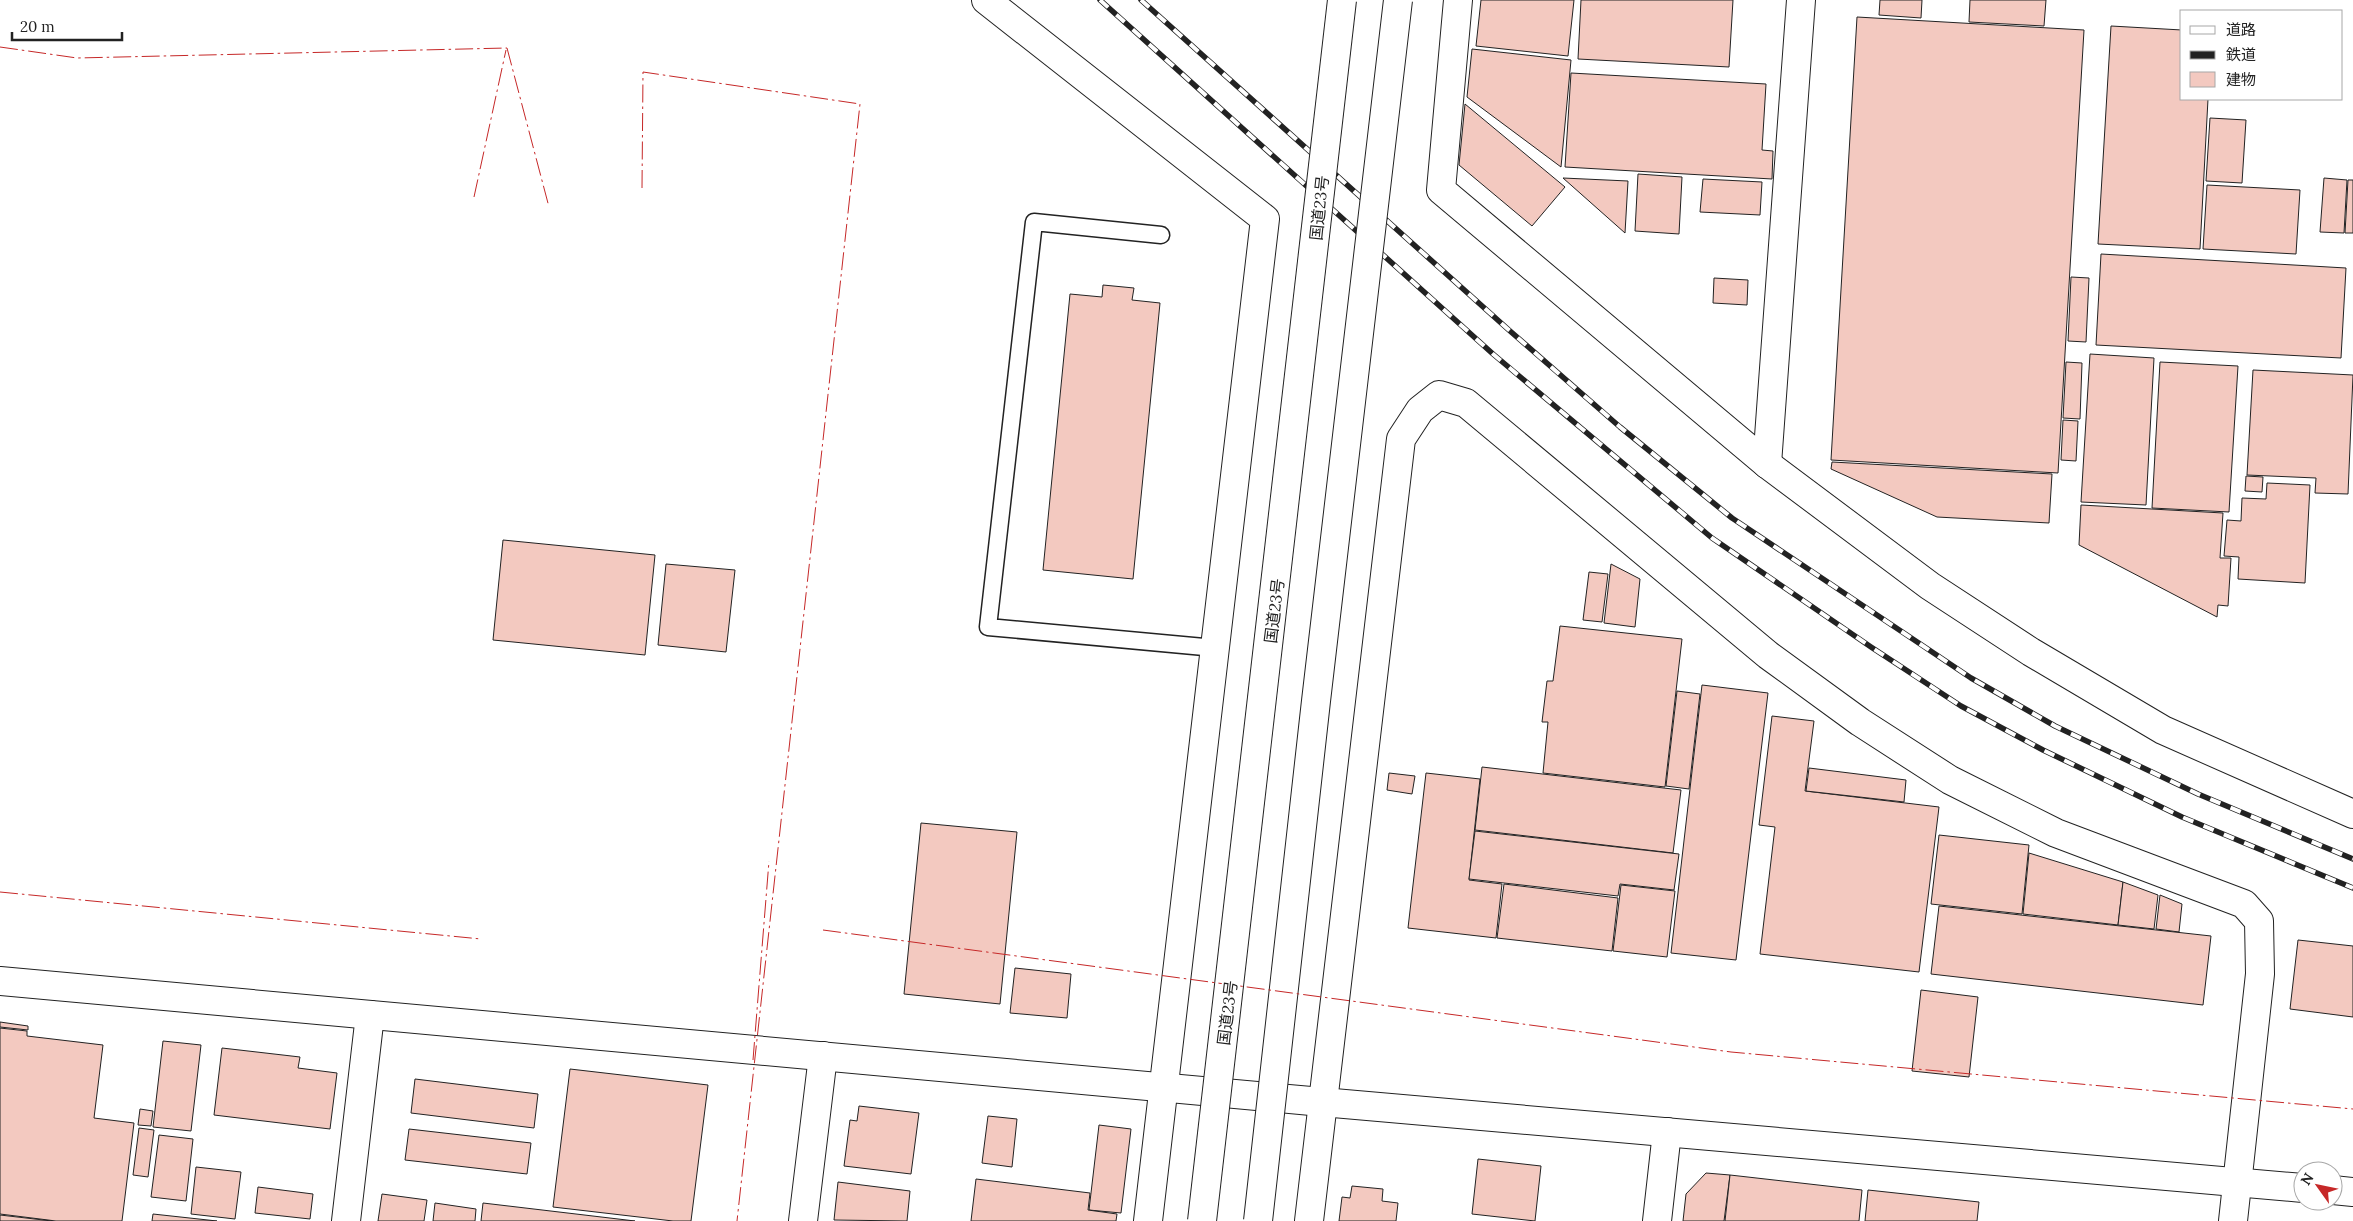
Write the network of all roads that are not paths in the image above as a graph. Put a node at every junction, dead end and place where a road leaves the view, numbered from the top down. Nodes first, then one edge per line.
1 (986, 0) edge
2 (1342, 0) edge
3 (1398, 0) edge
4 (1458, 0) edge
5 (1801, 0) edge
6 (1161, 235) dead end
7 (1767, 464) junction
8 (1214, 648) junction
9 (2353, 814) edge
10 (0, 981) edge
11 (370, 1015) junction
12 (823, 1056) junction
13 (1164, 1087) junction
14 (1322, 1102) junction
15 (1667, 1132) junction
16 (2237, 1182) junction
17 (2293, 1187) edge
18 (346, 1221) edge
19 (803, 1221) edge
20 (1148, 1221) edge
21 (1202, 1221) edge
22 (1258, 1221) edge
23 (1309, 1221) edge
24 (1657, 1221) edge
25 (2233, 1221) edge

1 - 8 main road
2 - 21 main road, 国道23号, bridge
3 - 22 main road, bridge
4 - 7 main road
5 - 7 main road
6 - 8 lane
7 - 9 main road
8 - 13 main road
10 - 11 main road
11 - 12 main road
11 - 18 main road
12 - 13 main road
12 - 19 main road
13 - 14 main road
13 - 20 main road
14 - 15 main road
14 - 16 main road
14 - 23 main road
15 - 16 main road
15 - 24 main road
16 - 17 main road
16 - 25 main road

